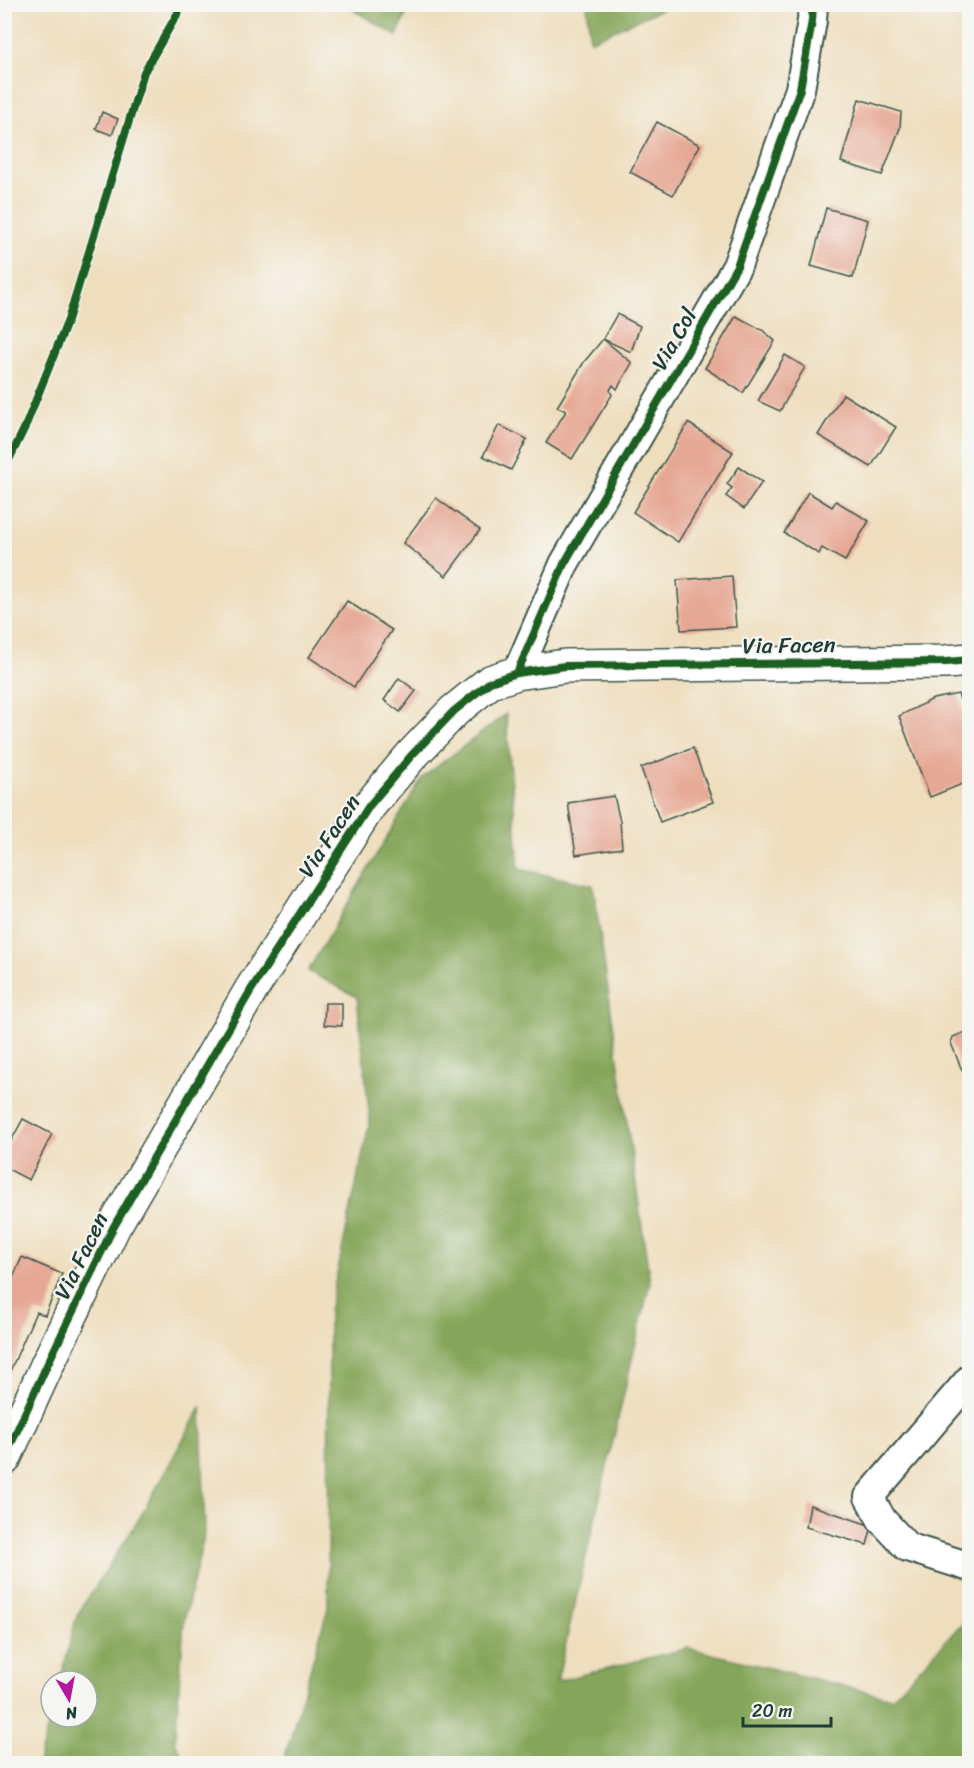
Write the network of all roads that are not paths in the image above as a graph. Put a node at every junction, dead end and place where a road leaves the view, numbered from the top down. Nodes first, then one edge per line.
1 (813, 4) edge
2 (969, 660) edge
3 (518, 673) junction
4 (969, 1378) edge
5 (4, 1459) edge
6 (969, 1567) edge

1 - 3 street, Via Col
2 - 3 street, Via Facen
3 - 5 street, Via Facen
4 - 6 street

